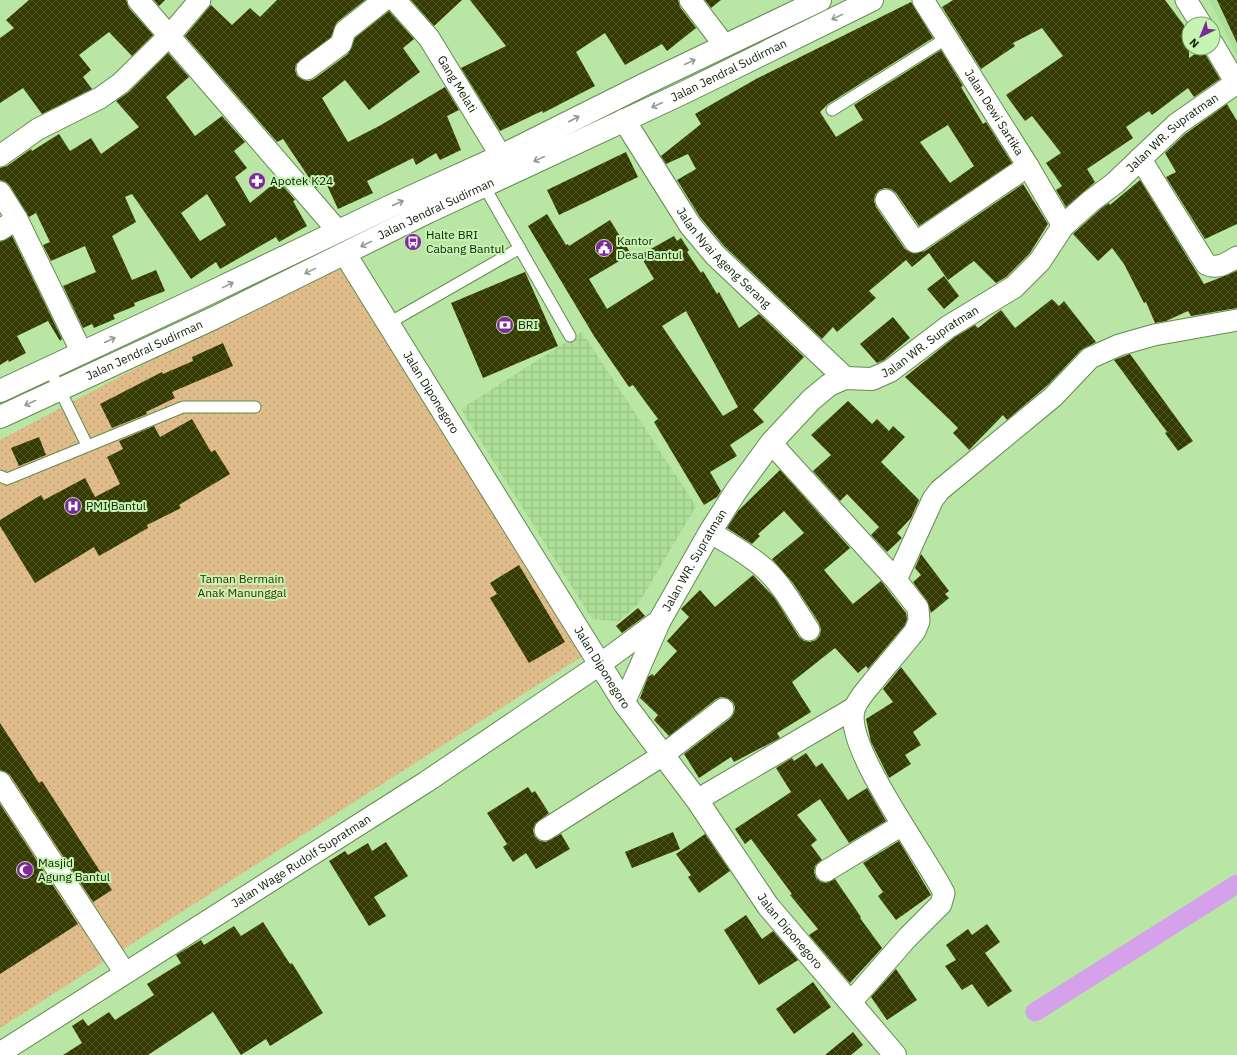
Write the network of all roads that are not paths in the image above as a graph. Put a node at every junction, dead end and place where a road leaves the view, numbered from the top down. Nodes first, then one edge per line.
1 (138, 0) edge
2 (200, 0) edge
3 (384, 0) edge
4 (395, 0) edge
5 (690, 0) edge
6 (820, 0) edge
7 (872, 0) edge
8 (923, 0) edge
9 (1186, 0) edge
10 (1196, 16) edge
11 (170, 35) junction
12 (947, 38) junction
13 (725, 46) junction
14 (1220, 56) edge
15 (307, 69) dead end
16 (1237, 84) edge
17 (832, 110) dead end
18 (624, 120) junction
19 (0, 156) edge
20 (1140, 158) junction
21 (507, 164) junction
22 (1028, 166) junction
23 (484, 186) junction
24 (0, 192) edge
25 (886, 200) dead end
26 (17, 219) junction
27 (1063, 226) junction
28 (0, 230) edge
29 (338, 231) junction
30 (520, 248) junction
31 (345, 254) junction
32 (1237, 257) edge
33 (1237, 320) edge
34 (389, 323) junction
35 (570, 336) dead end
36 (82, 353) junction
37 (49, 368) junction
38 (845, 378) junction
39 (60, 389) junction
40 (0, 391) edge
41 (255, 407) dead end
42 (0, 417) edge
43 (771, 443) junction
44 (87, 445) junction
45 (0, 476) edge
46 (710, 532) junction
47 (896, 580) junction
48 (660, 620) junction
49 (809, 630) dead end
50 (599, 665) junction
51 (624, 703) junction
52 (854, 708) junction
53 (723, 709) dead end
54 (663, 755) junction
55 (0, 782) edge
56 (697, 800) junction
57 (902, 825) junction
58 (545, 830) dead end
59 (826, 871) dead end
60 (125, 973) junction
61 (851, 1002) junction
62 (0, 1053) edge
63 (894, 1055) edge

1 - 11 street
2 - 11 street
3 - 15 street
4 - 21 street, Gang Melati
5 - 13 street
6 - 13 main road, Jalan Jendral Sudirman
7 -> 18 main road, Jalan Jendral Sudirman
8 - 12 street, Jalan Dewi Sartika
9 - 10 street
11 - 19 street
11 - 29 street
12 - 17 lane
12 - 22 street, Jalan Dewi Sartika
21 -> 13 main road, Jalan Jendral Sudirman
14 - 16 street
16 - 20 main road, Jalan WR. Supratman
18 -> 21 main road, Jalan Jendral Sudirman
18 - 38 main road, Jalan Nyai Ageng Serang
20 - 27 main road, Jalan WR. Supratman
20 - 32 street
21 - 23 main road, Jalan Jendral Sudirman
29 -> 21 main road, Jalan Jendral Sudirman
22 - 25 street
22 - 27 street, Jalan Dewi Sartika
23 - 30 lane
23 -> 31 main road, Jalan Jendral Sudirman
24 - 26 street
26 - 28 street
26 - 36 street
27 - 38 main road, Jalan WR. Supratman
36 -> 29 main road, Jalan Jendral Sudirman
30 - 34 lane
30 - 35 lane
31 - 34 main road, Jalan Diponegoro
31 -> 39 main road, Jalan Jendral Sudirman
33 - 47 street
34 - 50 main road, Jalan Diponegoro
36 - 37 main road, Jalan Jendral Sudirman
37 - 39 lane
37 - 40 main road, Jalan Jendral Sudirman
38 - 43 main road, Jalan WR. Supratman
39 -> 42 main road, Jalan Jendral Sudirman
39 - 44 lane
41 - 44 lane
43 - 46 main road, Jalan WR. Supratman
43 - 47 street
44 - 45 lane
46 - 48 main road, Jalan WR. Supratman
46 - 49 street
47 - 52 street
48 - 50 street, Jalan WR. Supratman
48 - 51 street, Jalan WR. Supratman
50 - 51 main road, Jalan Diponegoro
50 - 60 street, Jalan Wage Rudolf Supratman
51 - 54 main road, Jalan Diponegoro
52 - 56 street
52 - 57 street
53 - 54 street
54 - 56 main road, Jalan Diponegoro
54 - 58 street
55 - 60 street
56 - 61 main road, Jalan Diponegoro
57 - 59 street
57 - 61 street
60 - 62 street, Jalan Wage Rudolf Supratman
61 - 63 main road, Jalan Diponegoro

